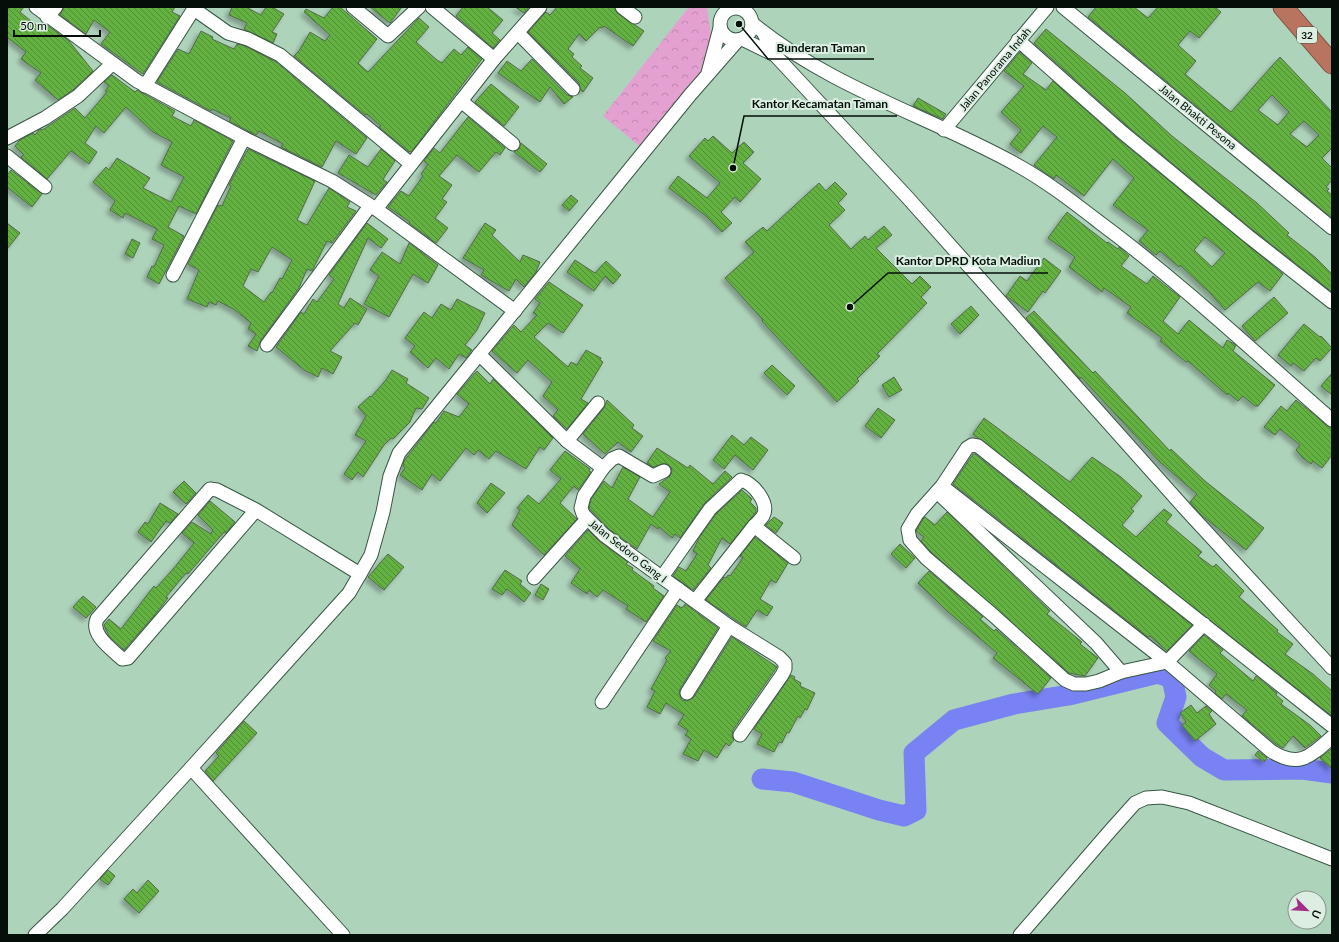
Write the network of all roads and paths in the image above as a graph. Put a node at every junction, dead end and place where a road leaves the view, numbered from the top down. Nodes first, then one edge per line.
1 (36, 7) edge
2 (56, 7) edge
3 (353, 7) edge
4 (418, 7) edge
5 (432, 7) edge
6 (622, 7) edge
7 (713, 7) edge
8 (735, 7) edge
9 (758, 7) edge
10 (1046, 7) edge
11 (1063, 7) edge
12 (1283, 7) edge
13 (195, 8) edge
14 (538, 8) edge
15 (47, 17) junction
16 (635, 17) dead end
17 (752, 22) junction
18 (720, 25) junction
19 (518, 33) junction
20 (764, 34) junction
21 (740, 39) junction
22 (1018, 40) junction
23 (775, 55) junction
24 (494, 59) junction
25 (803, 59) junction
26 (112, 64) junction
27 (1332, 64) edge
28 (707, 76) junction
29 (145, 86) junction
30 (573, 88) dead end
31 (461, 101) junction
32 (944, 130) junction
33 (7, 138) edge
34 (244, 138) junction
35 (513, 144) dead end
36 (7, 156) edge
37 (411, 164) junction
38 (45, 187) dead end
39 (373, 208) junction
40 (1332, 228) edge
41 (173, 276) dead end
42 (1332, 302) edge
43 (515, 311) junction
44 (267, 345) dead end
45 (479, 354) junction
46 (598, 403) dead end
47 (1332, 420) edge
48 (567, 441) junction
49 (603, 468) junction
50 (664, 471) dead end
51 (940, 489) junction
52 (256, 510) junction
53 (588, 519) junction
54 (754, 526) junction
55 (794, 558) dead end
56 (360, 574) junction
57 (662, 577) junction
58 (534, 578) dead end
59 (678, 589) junction
60 (695, 601) junction
61 (1204, 624) junction
62 (729, 626) junction
63 (1168, 662) junction
64 (1332, 668) edge
65 (1122, 672) junction
66 (687, 693) dead end
67 (602, 702) dead end
68 (1332, 726) edge
69 (740, 735) dead end
70 (1332, 737) edge
71 (191, 768) junction
72 (1332, 859) edge
73 (35, 935) edge
74 (343, 935) edge
75 (1020, 935) edge

1 - 15 street
2 - 15 street
3 - 4 street
5 - 24 street
6 - 16 street
7 - 18 street
8 - 17 street
8 - 18 street
9 - 17 street
10 - 22 street, Jalan Panorama Indah
11 - 40 street, Jalan Bhakti Pesona
12 - 27 highway, 32
13 - 29 street
13 - 37 street
14 - 19 street
15 - 26 street
17 - 20 street
17 - 21 street
18 - 21 street
18 - 28 street
19 - 24 street
19 - 30 street
20 - 23 street
20 - 25 street
21 - 23 street
21 - 28 street
22 - 32 street, Jalan Panorama Indah
22 - 42 street
23 - 25 street
23 - 64 street
24 - 31 street
25 - 32 street
26 - 29 street
26 - 33 street
28 - 43 street
29 - 34 street
31 - 35 street
31 - 37 street
32 - 47 street
34 - 39 street
34 - 41 street
36 - 38 street
37 - 39 street
39 - 43 street
39 - 44 street
43 - 45 street
45 - 48 street
45 - 56 street
46 - 48 street
48 - 49 street
49 - 50 street, Jalan Sedoro Gang I
49 - 53 street, Jalan Sedoro Gang I
51 - 61 street
51 - 63 street
51 - 65 street
51 - 65 street
52 - 52 street
52 - 56 street
53 - 57 street, Jalan Sedoro Gang I
53 - 58 street
54 - 55 street
54 - 57 street
54 - 60 street
56 - 71 street
57 - 59 street, Jalan Sedoro Gang I
59 - 60 street, Jalan Sedoro Gang I
59 - 67 street
60 - 62 street, Jalan Sedoro Gang I
61 - 63 street
61 - 68 street
62 - 66 street
62 - 69 street, Jalan Sedoro Gang I
63 - 65 street
63 - 70 street
71 - 73 street
71 - 74 street
72 - 75 street

